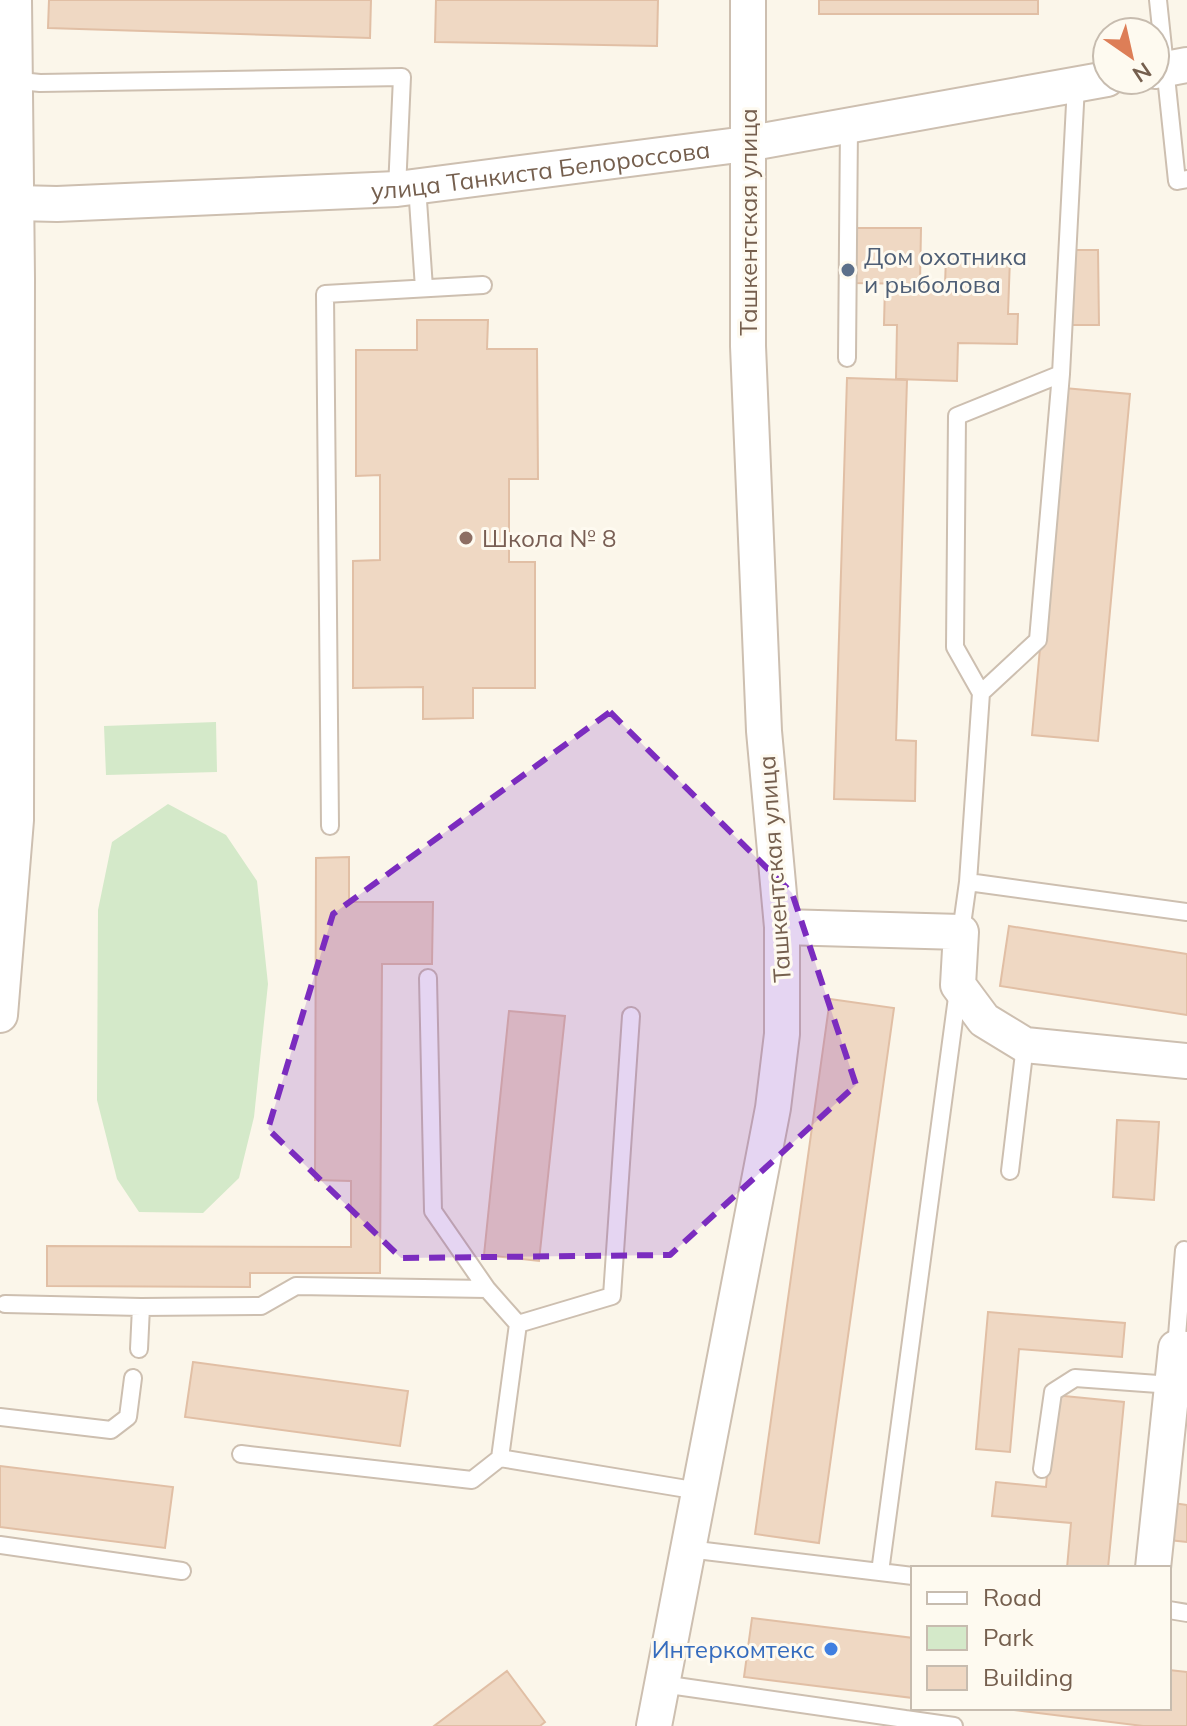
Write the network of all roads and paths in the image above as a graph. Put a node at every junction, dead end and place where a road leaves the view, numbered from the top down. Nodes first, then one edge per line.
1 (14, 0) edge
2 (748, 0) edge
3 (7, 80) edge
4 (1091, 82) edge
5 (1171, 84) edge
6 (1091, 91) edge
7 (849, 126) junction
8 (746, 144) junction
9 (1187, 179) edge
10 (407, 188) junction
11 (16, 203) junction
12 (9, 278) edge
13 (483, 285) dead end
14 (424, 288) junction
15 (847, 358) dead end
16 (1061, 374) junction
17 (981, 693) junction
18 (8, 819) edge
19 (330, 826) dead end
20 (968, 882) junction
21 (1187, 912) edge
22 (782, 927) junction
23 (961, 932) junction
24 (428, 978) dead end
25 (958, 985) junction
26 (1, 1003) edge
27 (631, 1016) dead end
28 (1025, 1045) junction
29 (1187, 1061) edge
30 (1010, 1171) dead end
31 (1184, 1250) dead end
32 (487, 1289) junction
33 (5, 1304) dead end
34 (141, 1307) junction
35 (518, 1324) junction
36 (1182, 1348) edge
37 (139, 1349) dead end
38 (133, 1378) dead end
39 (1172, 1385) junction
40 (0, 1417) edge
41 (241, 1454) dead end
42 (500, 1458) junction
43 (1042, 1469) dead end
44 (699, 1491) junction
45 (0, 1545) edge
46 (688, 1549) junction
47 (1153, 1566) edge
48 (182, 1571) dead end
49 (880, 1572) junction
50 (911, 1576) edge
51 (662, 1684) junction
52 (904, 1723) edge
53 (654, 1726) edge
54 (954, 1726) edge

1 - 3 street
2 - 8 street, Ташкентская улица
3 - 10 lane
3 - 11 street
4 - 7 street, улица Танкиста Белороссова
5 - 9 lane
6 - 16 lane
7 - 8 street, улица Танкиста Белороссова
7 - 15 lane
8 - 10 street, улица Танкиста Белороссова
8 - 22 street, Ташкентская улица
10 - 11 street, улица Танкиста Белороссова
10 - 14 lane
11 - 12 street
12 - 18 street
13 - 14 lane
14 - 19 lane
16 - 17 lane
16 - 17 lane
17 - 20 lane
18 - 26 street
20 - 21 lane
20 - 23 lane
22 - 23 street
22 - 44 street, Ташкентская улица
23 - 25 street
24 - 32 lane
25 - 28 street
25 - 49 lane
27 - 35 lane
28 - 29 street
28 - 30 lane
31 - 36 lane
32 - 34 lane
32 - 35 lane
33 - 34 lane
34 - 37 lane
35 - 42 lane
36 - 39 street
38 - 40 lane
39 - 43 lane
39 - 47 street
41 - 42 lane
42 - 44 lane
44 - 46 street, Ташкентская улица
45 - 48 lane
46 - 49 lane
46 - 51 street, Ташкентская улица
49 - 50 lane
51 - 52 lane
51 - 53 street, Ташкентская улица
52 - 54 lane

